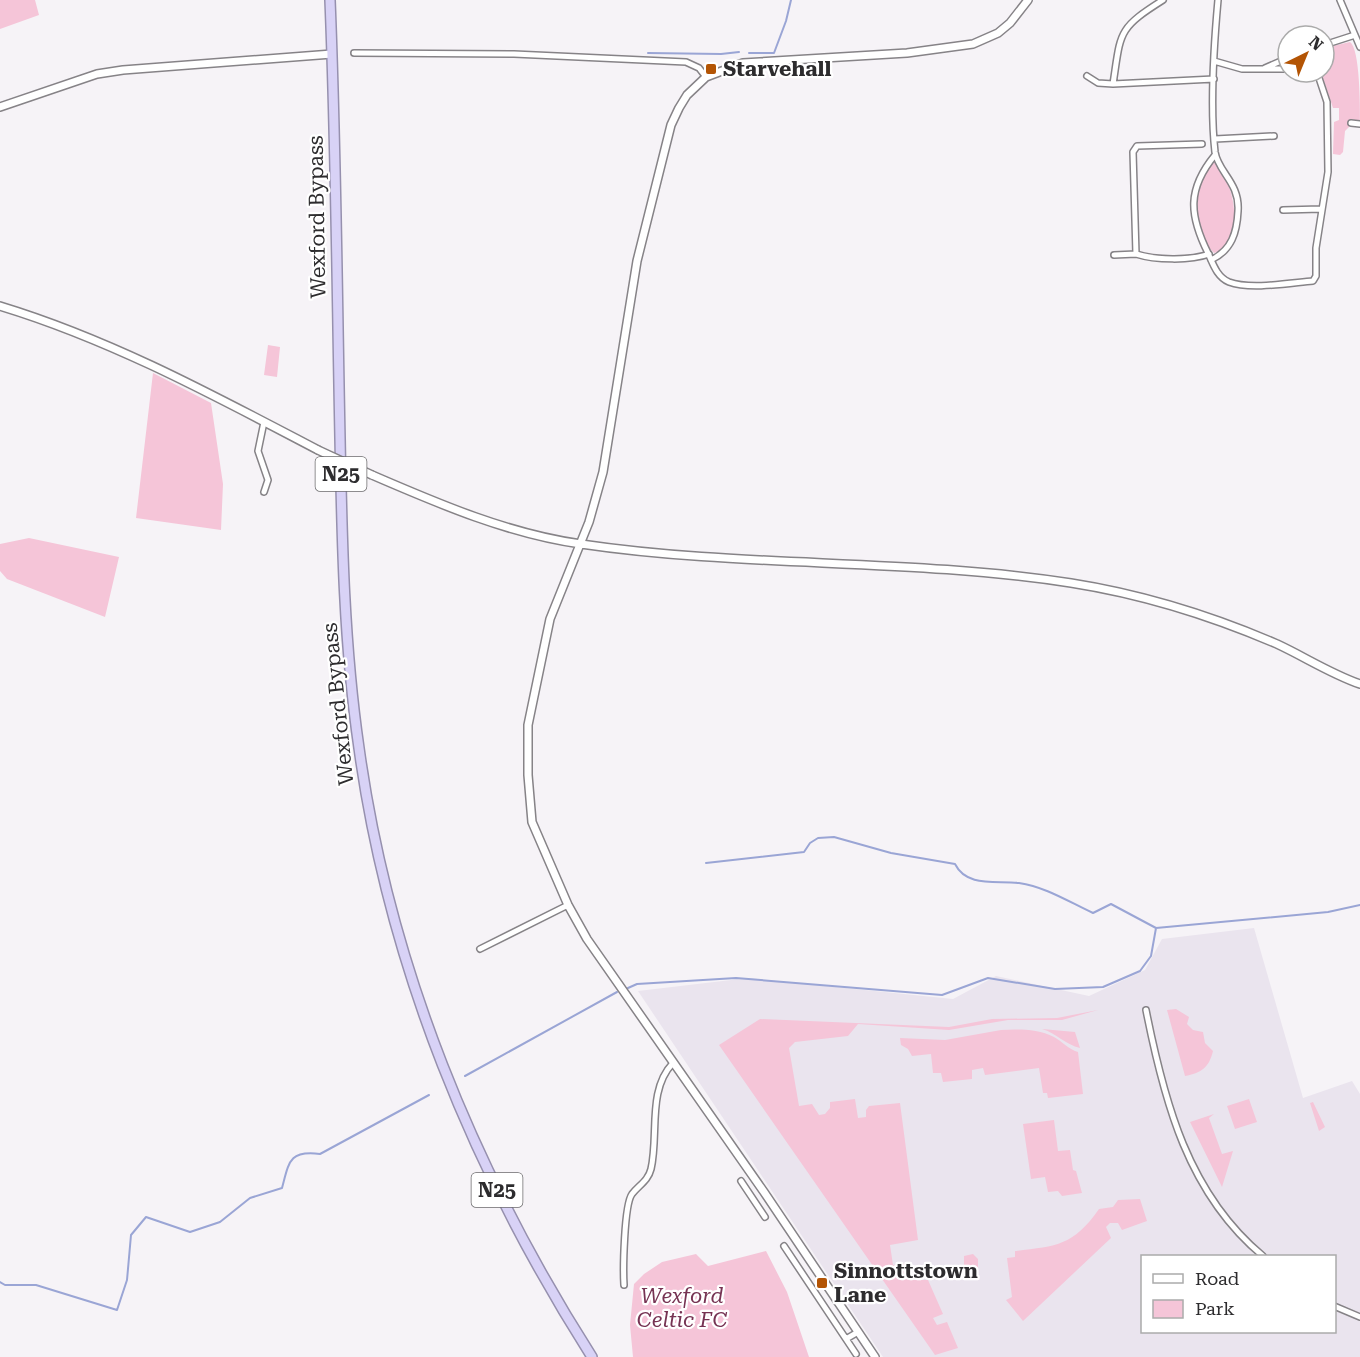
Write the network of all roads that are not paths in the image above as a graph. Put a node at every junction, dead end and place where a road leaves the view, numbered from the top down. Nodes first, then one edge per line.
1 (330, 0) edge
2 (1028, 0) edge
3 (1163, 0) edge
4 (1218, 0) edge
5 (1340, 0) edge
6 (1355, 35) junction
7 (1336, 41) edge
8 (1360, 47) edge
9 (354, 53) dead end
10 (332, 54) junction
11 (1214, 61) junction
12 (1276, 63) edge
13 (1260, 69) junction
14 (1276, 69) edge
15 (1086, 76) dead end
16 (706, 77) junction
17 (1214, 79) junction
18 (1113, 84) junction
19 (1321, 84) edge
20 (0, 107) edge
21 (1351, 123) dead end
22 (1360, 124) edge
23 (1274, 136) dead end
24 (1215, 139) junction
25 (1202, 144) dead end
26 (1215, 155) junction
27 (1283, 210) dead end
28 (1322, 210) junction
29 (1136, 254) junction
30 (1113, 255) dead end
31 (1210, 257) junction
32 (0, 306) edge
33 (264, 422) junction
34 (264, 492) dead end
35 (579, 544) junction
36 (1360, 684) edge
37 (568, 905) junction
38 (480, 949) dead end
39 (1146, 1010) dead end
40 (673, 1063) junction
41 (741, 1181) dead end
42 (765, 1192) junction
43 (753, 1198) junction
44 (765, 1217) dead end
45 (784, 1245) dead end
46 (1261, 1255) edge
47 (624, 1285) dead end
48 (1336, 1305) edge
49 (1360, 1317) edge
50 (858, 1332) junction
51 (846, 1339) junction
52 (856, 1354) dead end
53 (592, 1357) edge
54 (875, 1357) edge

1 - 10 highway, Wexford Bypass / N25
2 - 16 street
3 - 18 street
4 - 11 street
5 - 6 street
6 - 7 street
6 - 8 street
9 - 16 street
10 - 20 street
10 - 53 highway, Wexford Bypass / N25
11 - 13 street
11 - 17 street
12 - 13 street
13 - 14 street
15 - 18 street
16 - 35 street
17 - 18 street
17 - 24 street
19 - 28 street
21 - 22 street
23 - 24 street
24 - 26 street
25 - 29 street
26 - 31 street
26 - 31 street
27 - 28 street
28 - 31 street
29 - 30 street
29 - 31 street
32 - 33 street
33 - 34 street
33 - 35 street, bridge
35 - 36 street
35 - 37 street
37 - 38 street
37 - 40 street
39 - 46 street
40 - 42 street
40 - 47 street
41 - 43 street
42 - 43 street
42 - 50 street
43 - 44 street
45 - 51 street
48 - 49 street
50 - 51 street
50 - 54 street
51 - 52 street

